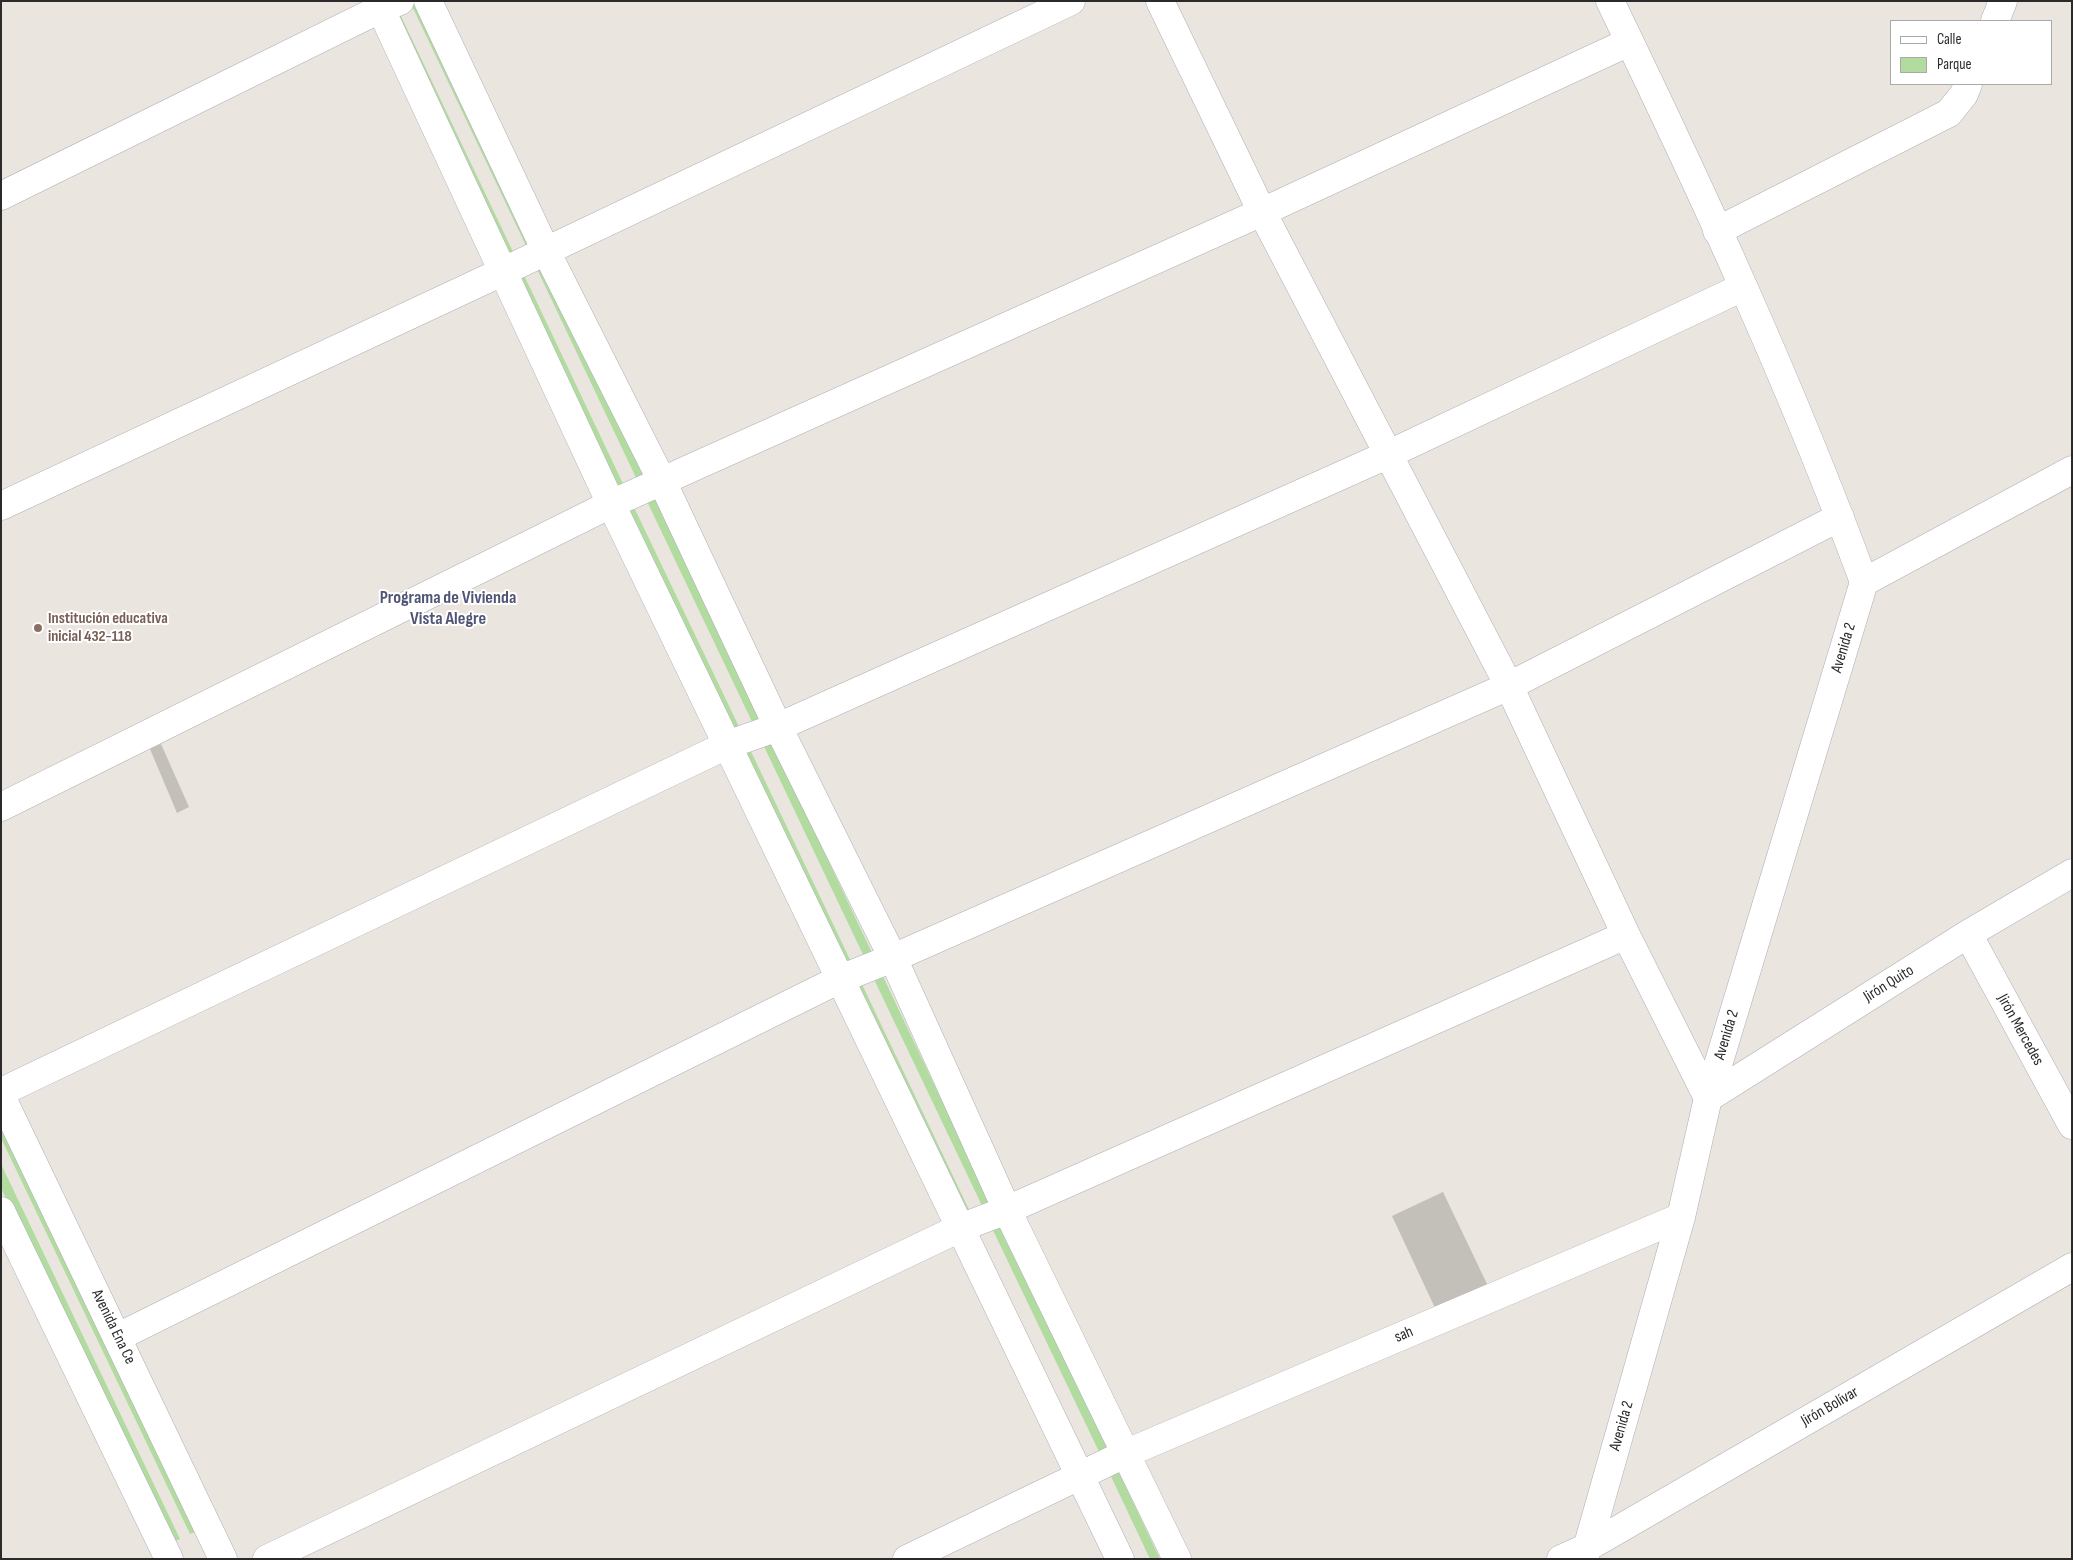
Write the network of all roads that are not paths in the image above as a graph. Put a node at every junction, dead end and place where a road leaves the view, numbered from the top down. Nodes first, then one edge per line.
1 (428, 1) edge
2 (1071, 1) edge
3 (1160, 1) edge
4 (1610, 1) edge
5 (2003, 1) edge
6 (386, 4) edge
7 (1994, 20) edge
8 (1629, 42) junction
9 (1968, 85) edge
10 (1, 196) edge
11 (1262, 212) junction
12 (1717, 231) junction
13 (546, 251) junction
14 (504, 271) junction
15 (1743, 287) junction
16 (1387, 455) junction
17 (2072, 470) edge
18 (662, 481) junction
19 (612, 504) junction
20 (1, 506) edge
21 (1840, 517) junction
22 (1864, 582) junction
23 (1509, 686) junction
24 (778, 727) junction
25 (727, 745) junction
26 (1, 807) edge
27 (2072, 873) edge
28 (1968, 934) junction
29 (1626, 935) junction
30 (893, 958) junction
31 (840, 979) junction
32 (1, 1092) edge
33 (1, 1096) edge
34 (1708, 1098) junction
35 (2072, 1125) edge
36 (1007, 1210) junction
37 (1, 1211) edge
38 (1682, 1217) junction
39 (960, 1228) junction
40 (2072, 1267) edge
41 (118, 1337) junction
42 (1127, 1453) junction
43 (1080, 1475) junction
44 (1588, 1555) edge
45 (169, 1559) edge
46 (223, 1559) edge
47 (268, 1559) edge
48 (907, 1559) edge
49 (1120, 1559) edge
50 (1177, 1559) edge
51 (1561, 1559) edge

1 - 13 street
2 - 13 street
3 - 11 street
4 - 8 street
5 - 7 street
6 - 10 street
6 - 14 street
8 - 11 street
8 - 12 street
9 - 12 street
11 - 16 street
11 - 18 street
12 - 15 street
13 - 14 street
13 - 18 street
14 - 19 street
14 - 20 street
15 - 16 street
15 - 21 street
16 - 23 street
16 - 24 street
17 - 22 street
18 - 19 street
18 - 24 street
19 - 25 street
19 - 26 street
21 - 22 street
21 - 23 street
22 - 34 street, Avenida 2
23 - 29 street
23 - 30 street
24 - 25 street
24 - 30 street
25 - 31 street
25 - 32 street
27 - 28 street, Jirón Quito
28 - 34 street, Jirón Quito
28 - 35 street, Jirón Mercedes
29 - 34 street
29 - 36 street
30 - 31 street
30 - 36 street
31 - 39 street
31 - 41 street
33 - 41 street, Avenida Ena Ce
34 - 38 street, Avenida 2
36 - 39 street
36 - 42 street
37 - 45 street
38 - 42 street, sah
38 - 44 street, Avenida 2
39 - 43 street
39 - 47 street
40 - 44 street, Jirón Bolívar
41 - 46 street, Avenida Ena Ce
42 - 43 street, sah
42 - 50 street
43 - 48 street, sah
43 - 49 street
44 - 51 street, Jirón Bolívar

